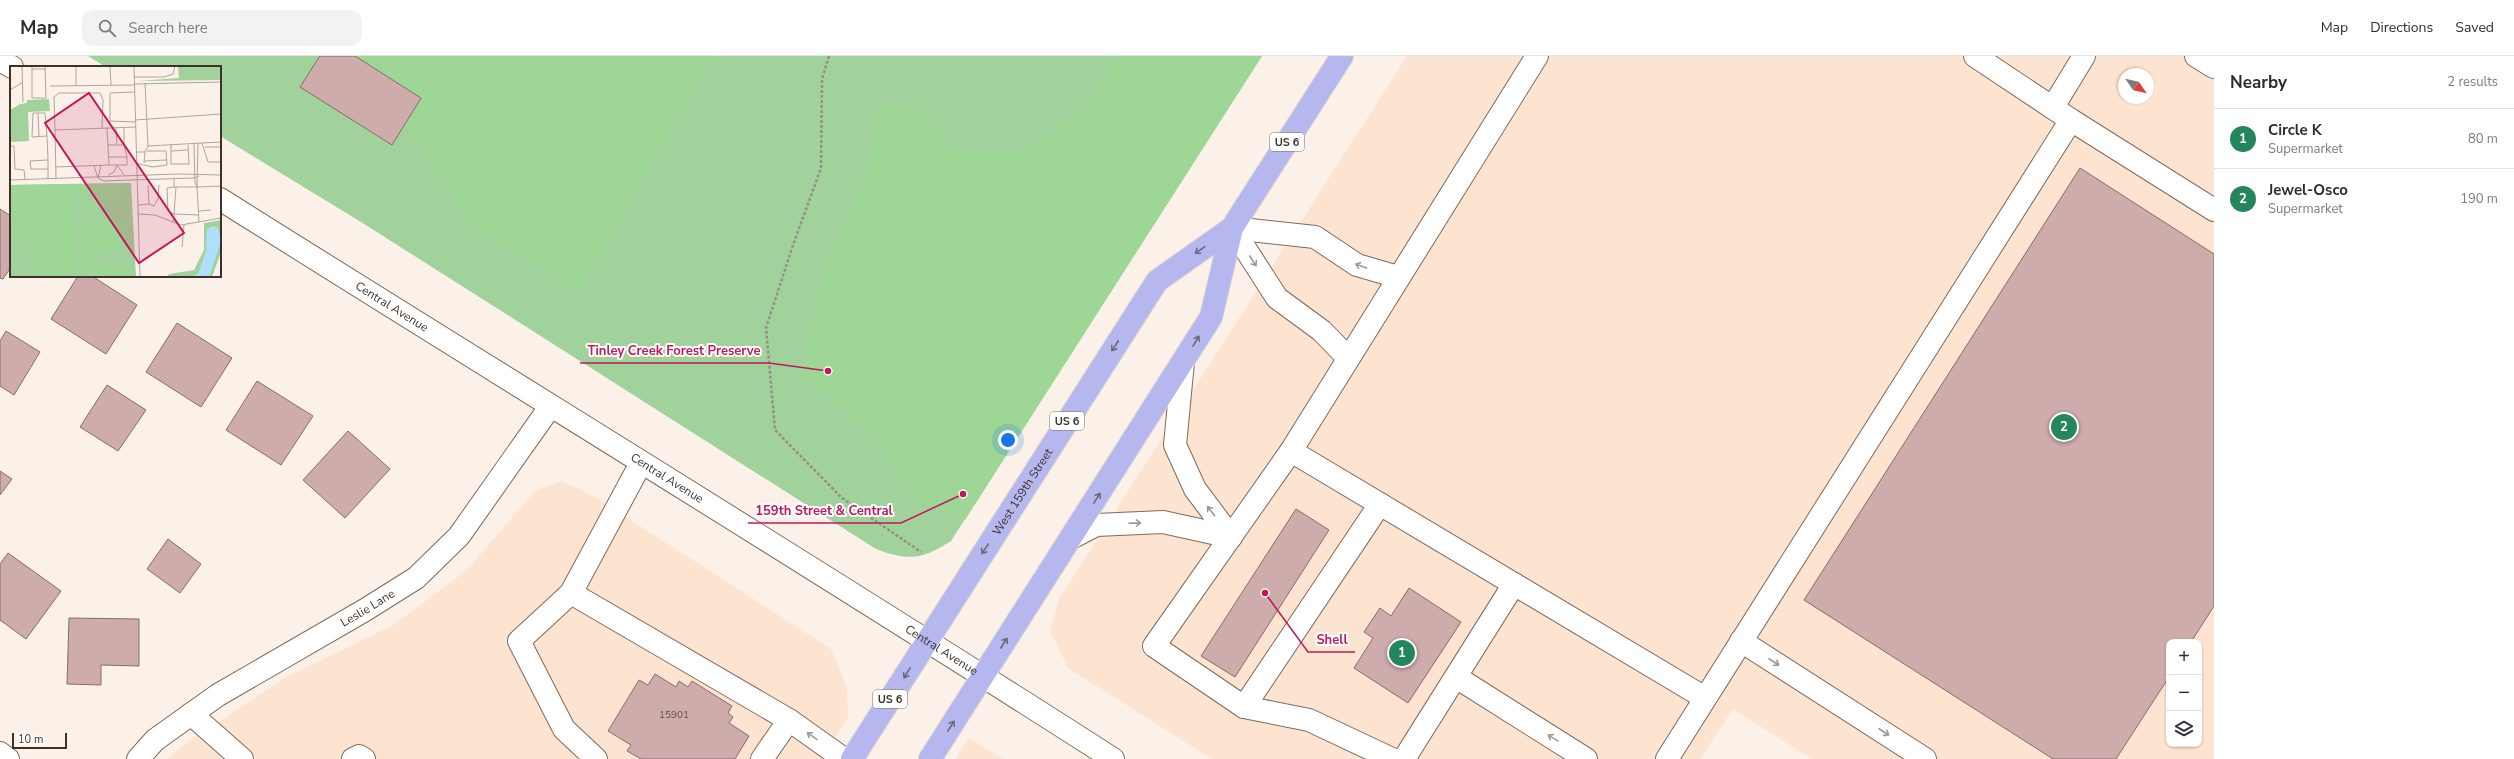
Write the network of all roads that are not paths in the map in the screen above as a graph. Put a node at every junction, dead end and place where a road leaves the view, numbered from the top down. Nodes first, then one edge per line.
1 (1342, 56) edge
2 (1537, 56) edge
3 (1975, 56) edge
4 (2084, 56) edge
5 (2196, 56) edge
6 (0, 60) edge
7 (10, 66) edge
8 (2214, 68) edge
9 (2053, 107) junction
10 (2071, 120) junction
11 (221, 199) edge
12 (2214, 210) edge
13 (1232, 228) junction
14 (1398, 277) junction
15 (1348, 358) junction
16 (1184, 362) junction
17 (550, 407) junction
18 (1291, 451) junction
19 (641, 463) junction
20 (1380, 504) junction
21 (1231, 537) junction
22 (1071, 538) junction
23 (1514, 584) junction
24 (571, 593) junction
25 (928, 640) junction
26 (1741, 641) junction
27 (983, 676) junction
28 (1456, 677) junction
29 (1705, 698) junction
30 (1244, 707) junction
31 (191, 714) junction
32 (788, 720) junction
33 (0, 753) edge
34 (8, 759) edge
35 (138, 759) edge
36 (242, 759) edge
37 (353, 759) edge
38 (364, 759) edge
39 (596, 759) edge
40 (762, 759) edge
41 (844, 759) edge
42 (852, 759) edge
43 (930, 759) edge
44 (1113, 759) edge
45 (1392, 759) edge
46 (1404, 759) edge
47 (1586, 759) edge
48 (1667, 759) edge
49 (1925, 759) edge

1 - 13 main road, West 159th Street / US 6
2 - 14 street
3 - 9 street
4 - 9 street
5 - 8 street
6 - 7 street
9 - 10 street
10 - 12 street
10 - 26 street
11 - 17 street, Central Avenue
14 -> 13 street
13 -> 15 street
16 -> 13 main road, West 159th Street / US 6
13 -> 25 main road, West 159th Street / US 6
14 - 15 street
15 - 18 street
21 -> 16 street
22 -> 16 main road, West 159th Street / US 6
17 - 19 street, Central Avenue
17 - 31 street, Leslie Lane
18 - 20 street
18 - 21 street
19 - 24 street
19 - 25 street, Central Avenue
20 - 23 street
20 - 30 street
22 -> 21 street
21 - 30 street
27 -> 22 main road, West 159th Street / US 6
23 - 28 street
23 - 29 street
24 - 32 street
24 - 39 street
25 - 27 street, Central Avenue
25 -> 42 main road, West 159th Street / US 6
26 - 29 street
26 -> 49 street
43 -> 27 main road, West 159th Street / US 6
27 - 44 street, Central Avenue
28 - 46 street
47 -> 28 street
29 - 48 street
30 - 45 street
31 - 35 street, Leslie Lane
31 - 36 street
32 - 40 street
41 -> 32 street
33 - 34 street
37 - 38 street

